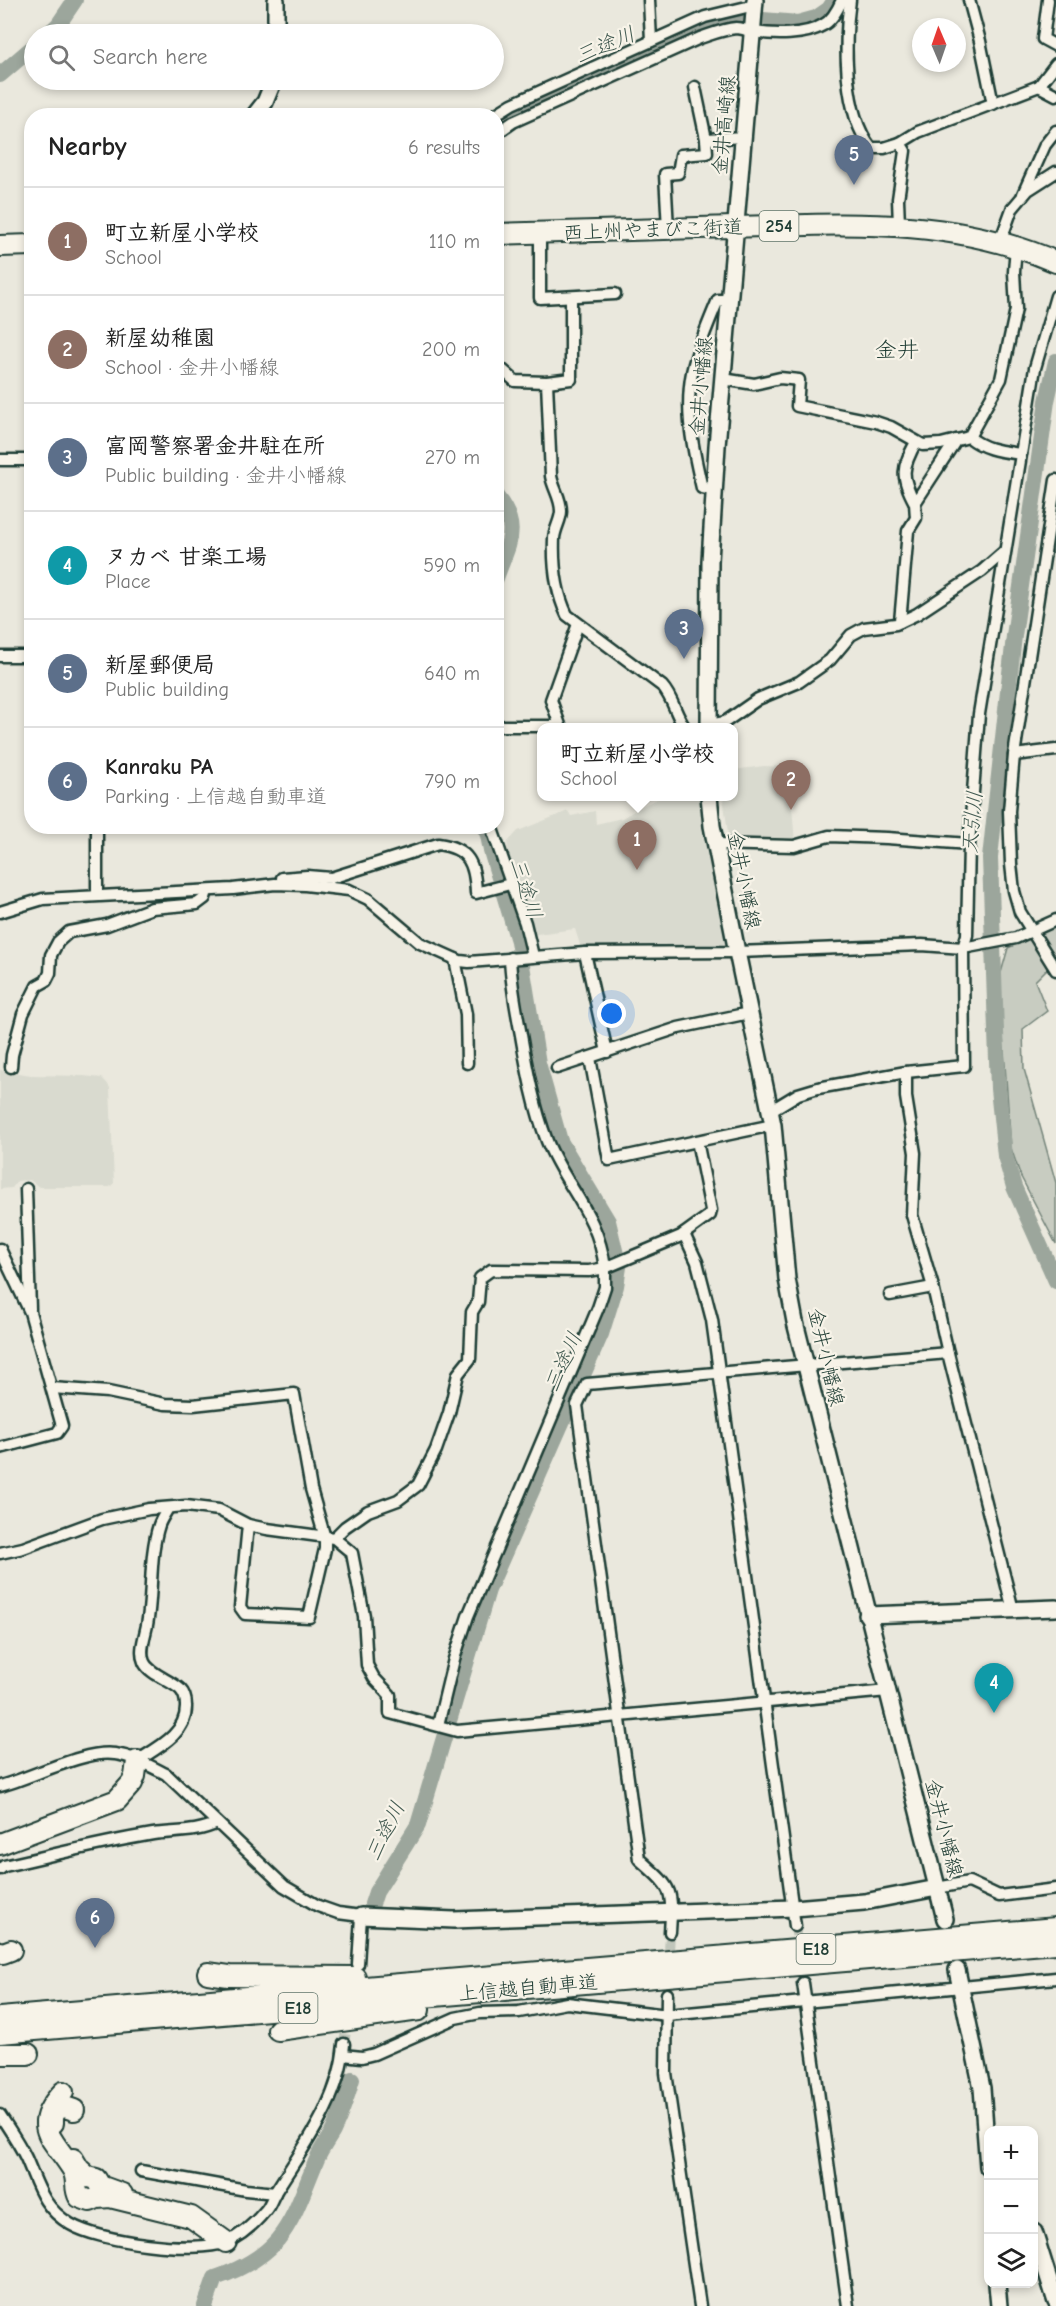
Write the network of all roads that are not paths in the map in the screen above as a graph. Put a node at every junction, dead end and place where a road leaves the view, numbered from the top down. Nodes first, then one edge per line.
1 (276, 0) edge
2 (649, 0) edge
3 (842, 0) edge
4 (850, 0) edge
5 (969, 0) edge
6 (1048, 0) edge
7 (755, 5) edge
8 (276, 24) edge
9 (753, 29) junction
10 (651, 41) junction
11 (1056, 46) edge
12 (1056, 64) edge
13 (1039, 86) junction
14 (695, 87) dead end
15 (270, 90) edge
16 (1056, 95) edge
17 (993, 104) junction
18 (260, 108) edge
19 (504, 109) edge
20 (504, 128) edge
21 (1056, 131) edge
22 (744, 137) junction
23 (706, 139) junction
24 (900, 142) junction
25 (1056, 172) edge
26 (1022, 198) junction
27 (899, 225) junction
28 (737, 227) junction
29 (668, 229) junction
30 (540, 233) junction
31 (504, 234) edge
32 (1008, 244) junction
33 (24, 245) edge
34 (0, 246) edge
35 (1056, 262) edge
36 (615, 294) dead end
37 (1056, 296) edge
38 (571, 297) junction
39 (730, 300) junction
40 (504, 372) edge
41 (723, 379) junction
42 (547, 382) junction
43 (969, 437) junction
44 (956, 440) junction
45 (916, 442) junction
46 (1021, 454) junction
47 (0, 460) edge
48 (24, 460) edge
49 (1056, 480) edge
50 (715, 491) junction
51 (915, 503) junction
52 (1054, 509) edge
53 (1005, 551) junction
54 (900, 622) junction
55 (578, 624) junction
56 (0, 656) edge
57 (24, 656) edge
58 (559, 723) edge
59 (682, 723) edge
60 (709, 723) edge
61 (721, 723) edge
62 (504, 726) edge
63 (537, 727) edge
64 (1056, 750) edge
65 (1014, 755) junction
66 (710, 801) edge
67 (97, 834) edge
68 (494, 834) edge
69 (716, 844) junction
70 (969, 844) junction
71 (231, 883) dead end
72 (510, 884) junction
73 (207, 891) junction
74 (97, 895) junction
75 (0, 912) edge
76 (1056, 920) edge
77 (1031, 931) junction
78 (963, 948) junction
79 (737, 952) junction
80 (585, 953) junction
81 (533, 956) junction
82 (510, 958) junction
83 (455, 959) junction
84 (1056, 970) edge
85 (750, 1013) junction
86 (607, 1052) junction
87 (590, 1058) junction
88 (467, 1063) dead end
89 (11, 1067) dead end
90 (557, 1068) dead end
91 (906, 1072) junction
92 (772, 1118) junction
93 (697, 1141) junction
94 (26, 1189) dead end
95 (684, 1234) junction
96 (0, 1249) edge
97 (605, 1268) junction
98 (933, 1287) junction
99 (890, 1295) dead end
100 (30, 1312) junction
101 (948, 1353) junction
102 (805, 1364) junction
103 (720, 1373) junction
104 (52, 1388) junction
105 (0, 1448) edge
106 (168, 1508) junction
107 (248, 1525) junction
108 (329, 1538) junction
109 (0, 1553) edge
110 (1056, 1608) edge
111 (1013, 1610) junction
112 (867, 1615) junction
113 (888, 1691) junction
114 (765, 1701) junction
115 (619, 1715) junction
116 (438, 1725) junction
117 (136, 1761) junction
118 (0, 1786) edge
119 (216, 1823) junction
120 (0, 1838) edge
121 (0, 1844) edge
122 (0, 1869) edge
123 (937, 1888) junction
124 (1056, 1888) edge
125 (794, 1908) junction
126 (671, 1914) junction
127 (361, 1916) junction
128 (945, 1919) dead end
129 (795, 1926) tunnel mouth
130 (1056, 1928) edge
131 (670, 1932) tunnel mouth
132 (1056, 1943) edge
133 (358, 1964) dead end
134 (577, 1969) junction
135 (957, 1970) dead end
136 (208, 1973) dead end
137 (1056, 1978) edge
138 (597, 1982) junction
139 (803, 1983) tunnel mouth
140 (962, 1986) junction
141 (668, 1994) tunnel mouth
142 (806, 2000) junction
143 (666, 2015) junction
144 (0, 2018) edge
145 (278, 2030) dead end
146 (0, 2033) edge
147 (0, 2054) edge
148 (28, 2054) dead end
149 (63, 2092) dead end
150 (74, 2110) dead end
151 (0, 2115) edge
152 (985, 2126) edge
153 (141, 2171) dead end
154 (275, 2193) junction
155 (1035, 2234) edge
156 (226, 2242) junction
157 (997, 2288) edge
158 (1056, 2302) edge
159 (700, 2306) edge
160 (848, 2306) edge
161 (999, 2306) edge

1 - 8 main road
2 - 10 street
3 - 9 street
4 - 24 street
5 - 17 street
6 - 11 street
7 - 9 main road, 金井高崎線
7 - 10 street
9 - 20 street
9 - 22 main road, 金井高崎線
10 - 19 street
12 - 13 street
13 - 16 street
13 - 17 street
14 - 23 street
15 - 18 main road
17 - 24 street
21 - 26 street
22 - 23 street
22 - 28 main road, 金井高崎線
23 - 29 street
24 - 27 street
25 - 26 street
26 - 32 street
27 - 28 highway, 西上州やまびこ街道 / 254
27 - 32 highway, 西上州やまびこ街道 / 254
28 - 29 highway, 西上州やまびこ街道 / 254
28 - 39 main road, 金井小幡線
29 - 30 highway, 西上州やまびこ街道 / 254
30 - 31 highway, 西上州やまびこ街道 / 254
30 - 38 street
32 - 35 highway, 西上州やまびこ街道 / 254
32 - 43 street
33 - 34 highway
36 - 38 street
37 - 46 street
38 - 42 street
39 - 41 main road, 金井小幡線
39 - 50 street
40 - 42 street
41 - 45 street
41 - 50 main road, 金井小幡線
42 - 55 street
43 - 44 street
43 - 46 street
44 - 45 street
44 - 51 street
45 - 51 street
46 - 53 street
47 - 48 street
49 - 52 street
50 - 60 main road, 金井小幡線
51 - 54 street
52 - 65 street
53 - 54 street
53 - 70 street
54 - 61 street
55 - 58 street
55 - 59 street
56 - 57 street
62 - 63 street
64 - 65 street
65 - 77 street
66 - 69 main road, 金井小幡線
67 - 74 street
68 - 72 street
69 - 70 street
69 - 79 main road, 金井小幡線
70 - 78 street
71 - 72 street
72 - 81 street
73 - 74 street
73 - 83 street
73 - 89 street
74 - 75 street
76 - 77 street
77 - 78 street
77 - 84 street
78 - 79 street
78 - 91 street
79 - 80 street
79 - 85 main road, 金井小幡線
80 - 81 street
80 - 86 street
81 - 82 street
82 - 83 street
82 - 97 street
83 - 88 street
85 - 86 street
85 - 92 main road, 金井小幡線
86 - 87 street
87 - 90 street
87 - 93 street
91 - 92 street
91 - 98 street
92 - 93 street
92 - 102 main road, 金井小幡線
93 - 95 street
94 - 100 street
95 - 97 street
95 - 103 street
96 - 100 street
97 - 108 street
97 - 116 street
98 - 99 street
98 - 101 street
100 - 104 street
101 - 102 street
101 - 111 street
102 - 103 street
102 - 112 main road, 金井小幡線
103 - 114 street
103 - 115 street
104 - 105 street
104 - 108 street
106 - 107 street
106 - 109 street
106 - 117 street
107 - 108 street
107 - 108 street
108 - 116 street
110 - 111 main road
111 - 112 main road
112 - 113 main road, 金井小幡線
113 - 114 street
113 - 123 main road, 金井小幡線
114 - 115 street
114 - 125 street
115 - 116 street
115 - 126 street
117 - 118 street
117 - 119 street
117 - 120 highway
117 - 121 highway
119 - 122 street
119 - 127 street
123 - 124 street
123 - 125 main road
123 - 128 main road, 金井小幡線
125 - 126 main road
125 - 129 street
126 - 127 main road
126 - 131 street
127 - 133 street
130 - 134 highway, 上信越自動車道 / E18
132 - 138 highway, 上信越自動車道 / E18
134 - 136 highway
134 - 144 highway, 上信越自動車道 / E18
135 - 140 main road
137 - 140 street
138 - 145 highway
138 - 146 highway, 上信越自動車道 / E18
139 - 142 street
140 - 142 street
140 - 152 main road
141 - 143 street
142 - 143 street
142 - 160 street
143 - 154 street
143 - 159 street
147 - 148 highway
149 - 156 highway
150 - 156 highway
151 - 156 street
153 - 154 street
154 - 156 street
155 - 158 main road
157 - 161 main road

